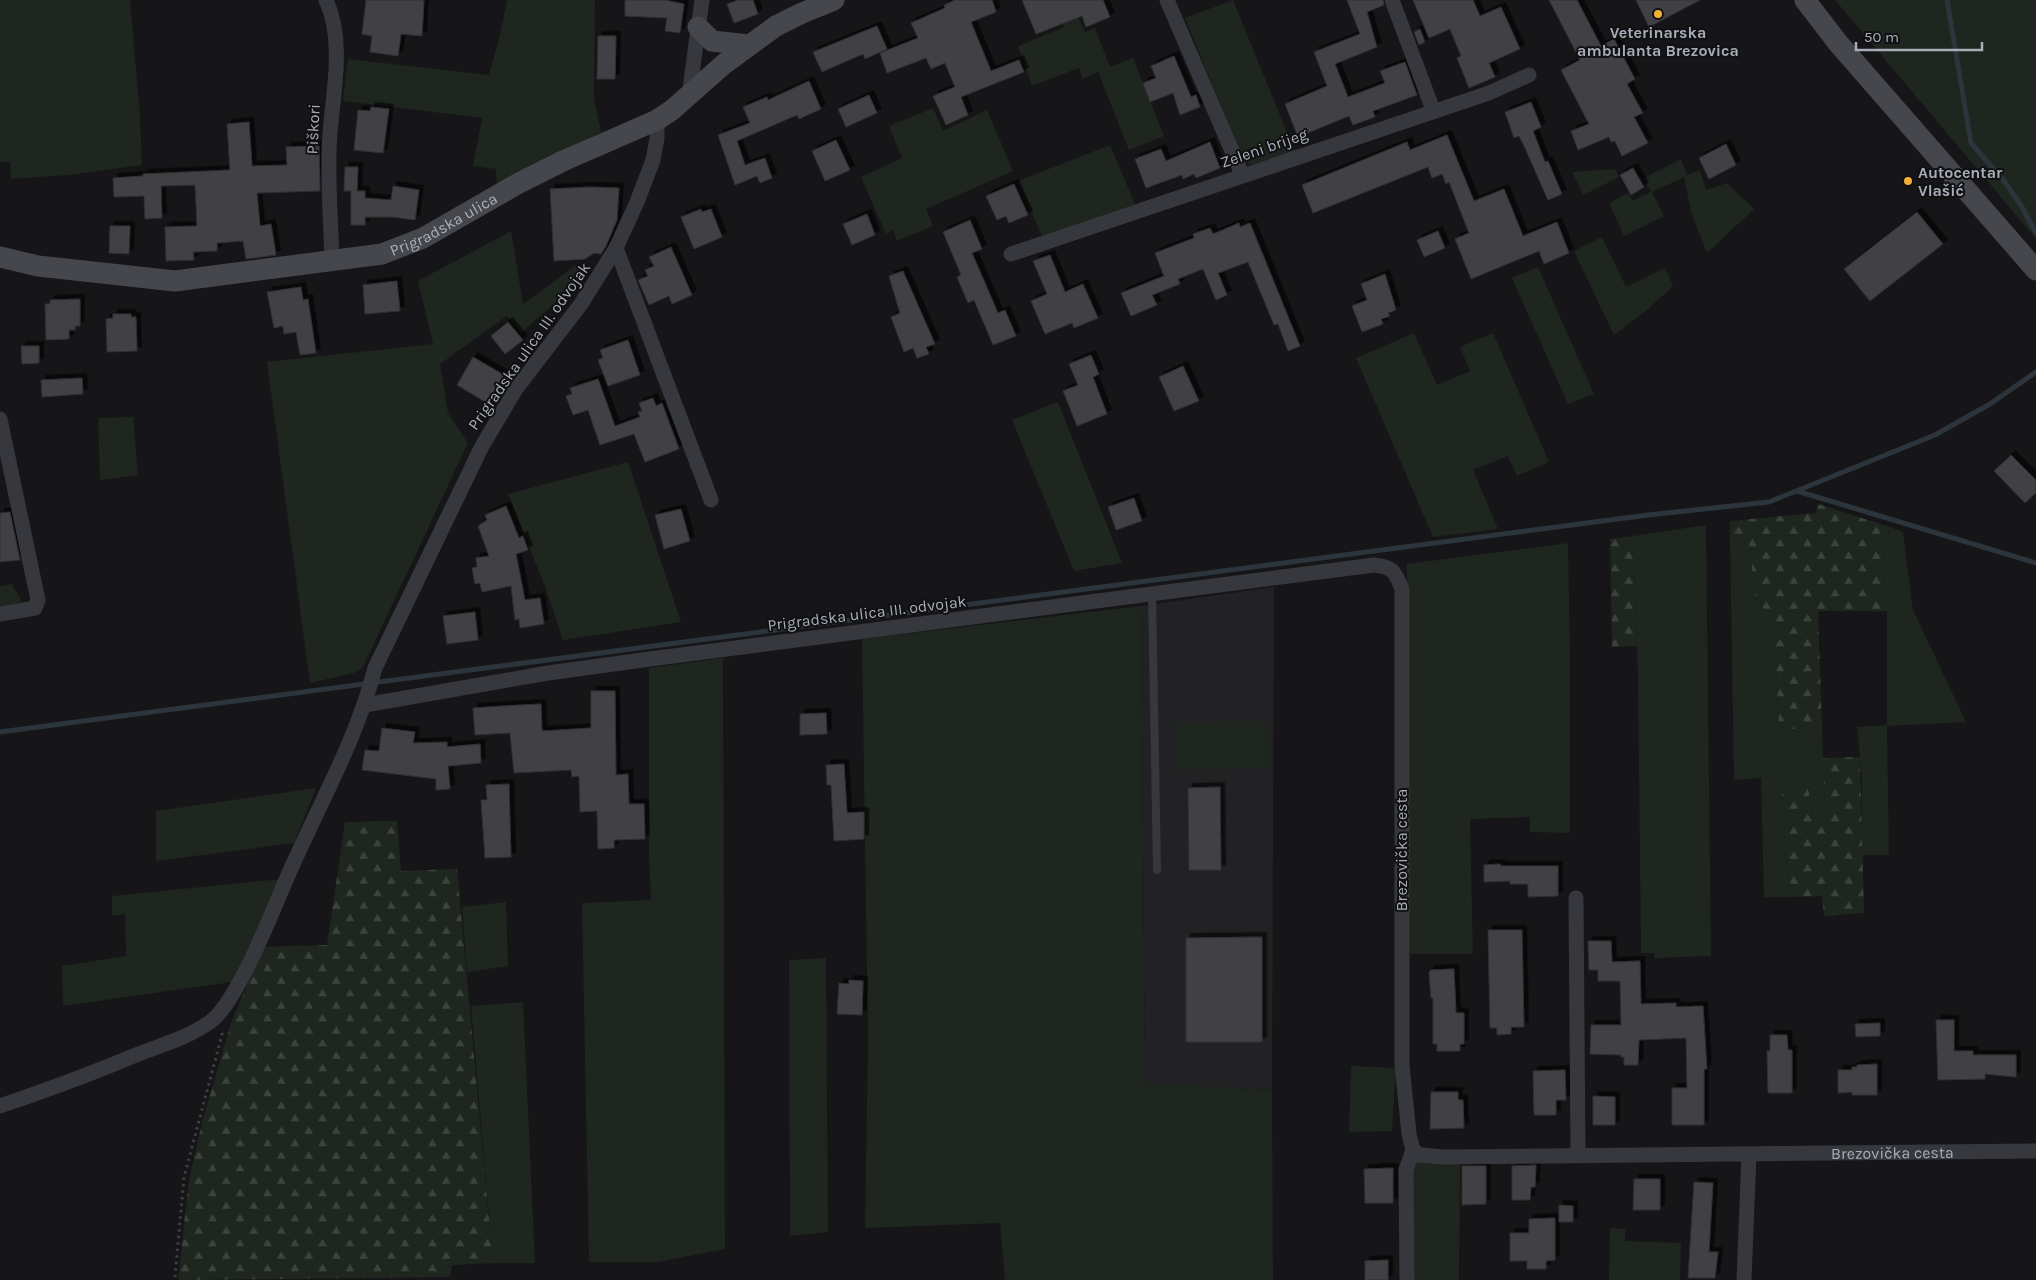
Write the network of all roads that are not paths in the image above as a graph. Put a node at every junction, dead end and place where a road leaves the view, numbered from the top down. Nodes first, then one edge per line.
1 (326, 0) edge
2 (702, 0) edge
3 (834, 0) edge
4 (1166, 0) edge
5 (1392, 0) edge
6 (1804, 0) edge
7 (698, 27) junction
8 (749, 45) junction
9 (1529, 75) dead end
10 (689, 96) junction
11 (1433, 110) junction
12 (657, 120) junction
13 (1242, 174) junction
14 (616, 248) junction
15 (1011, 254) dead end
16 (0, 257) edge
17 (332, 262) junction
18 (2036, 270) edge
19 (0, 419) edge
20 (6, 480) edge
21 (711, 500) dead end
22 (1374, 565) joint
23 (1152, 594) junction
24 (0, 614) edge
25 (367, 699) junction
26 (1156, 870) dead end
27 (1576, 898) dead end
28 (0, 1106) edge
29 (1414, 1150) junction
30 (2036, 1151) edge
31 (1749, 1154) junction
32 (1578, 1155) junction
33 (1407, 1280) edge
34 (1744, 1280) edge

1 - 17 street, Piškori
2 - 7 street
3 - 8 main road, Prigradska ulica
4 - 13 street
5 - 11 street
6 - 18 main road
7 - 8 main road
7 - 10 street
8 - 10 main road, Prigradska ulica
9 - 11 street, Zeleni brijeg
10 - 12 main road, Prigradska ulica
11 - 13 street, Zeleni brijeg
12 - 14 street, Prigradska ulica III. odvojak
12 - 17 main road, Prigradska ulica
13 - 15 street, Zeleni brijeg
14 - 21 street
14 - 25 street, Prigradska ulica III. odvojak
16 - 17 main road, Prigradska ulica
19 - 20 street
20 - 24 street
22 - 23 street, Prigradska ulica III. odvojak
22 - 29 street, Brezovička cesta
23 - 25 street, Prigradska ulica III. odvojak
23 - 26 lane
25 - 28 street, Prigradska ulica III. odvojak
27 - 32 street
29 - 32 street, Brezovička cesta
29 - 33 street
30 - 31 street, Brezovička cesta
31 - 32 street, Brezovička cesta
31 - 34 street

